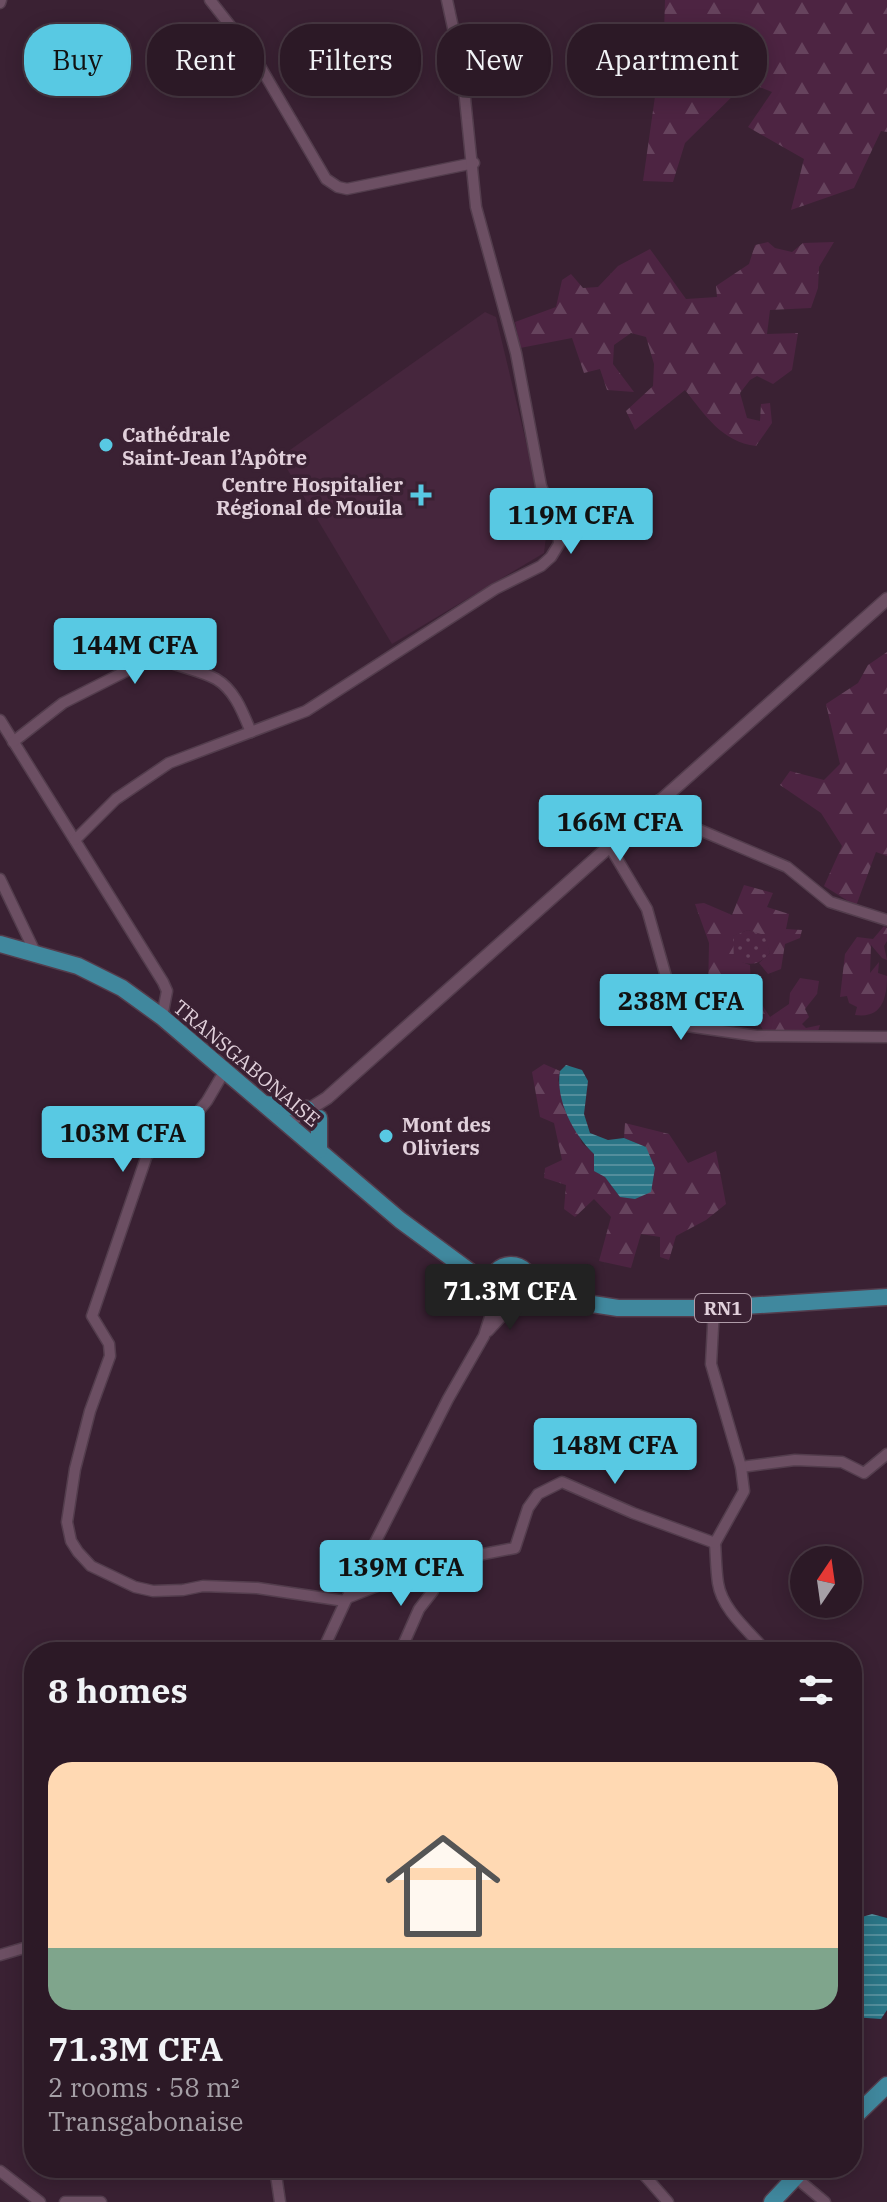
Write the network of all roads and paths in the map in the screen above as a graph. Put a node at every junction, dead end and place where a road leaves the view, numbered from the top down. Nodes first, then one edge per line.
1 (210, 0) edge
2 (447, 0) edge
3 (474, 163) junction
4 (887, 599) edge
5 (0, 720) edge
6 (251, 732) junction
7 (13, 742) junction
8 (659, 800) junction
9 (75, 840) junction
10 (610, 847) junction
11 (0, 879) edge
12 (887, 920) edge
13 (0, 944) edge
14 (35, 952) junction
15 (162, 1017) junction
16 (887, 1037) edge
17 (224, 1072) junction
18 (264, 1104) junction
19 (313, 1114) junction
20 (287, 1123) junction
21 (301, 1135) junction
22 (319, 1150) junction
23 (446, 1253) junction
24 (497, 1270) junction
25 (493, 1292) junction
26 (523, 1296) junction
27 (887, 1297) edge
28 (714, 1308) junction
29 (484, 1336) junction
30 (887, 1454) edge
31 (741, 1467) junction
32 (715, 1543) junction
33 (432, 1564) junction
34 (346, 1599) junction
35 (327, 1642) edge
36 (404, 1642) edge
37 (758, 1642) edge
38 (24, 1948) edge
39 (0, 1955) edge
40 (887, 2085) edge
41 (862, 2109) edge
42 (1, 2172) edge
43 (276, 2178) edge
44 (647, 2178) edge
45 (794, 2178) edge
46 (804, 2178) edge
47 (40, 2202) edge
48 (65, 2202) edge
49 (101, 2202) edge
50 (280, 2202) edge
51 (668, 2202) edge
52 (772, 2202) edge
53 (825, 2202) edge

1 - 3 street
2 - 3 street
3 - 6 street
4 - 8 street
5 - 7 street
6 - 7 street
6 - 9 street
7 - 9 street
8 - 10 street
8 - 12 street
9 - 15 street
10 - 16 street
10 - 19 street
11 - 14 street
13 - 14 highway, TRANSGABONAISE
14 - 15 highway, TRANSGABONAISE
15 - 17 highway, TRANSGABONAISE
17 - 18 highway, TRANSGABONAISE
17 - 34 street
18 - 19 highway
18 - 20 highway, TRANSGABONAISE
19 - 20 street
19 - 21 street
19 - 22 highway
20 - 21 highway, TRANSGABONAISE
21 - 22 highway, TRANSGABONAISE
22 - 23 highway, TRANSGABONAISE
23 - 24 highway, TRANSGABONAISE
23 - 25 highway, TRANSGABONAISE
24 - 25 highway
24 - 26 highway, TRANSGABONAISE
25 - 26 highway, TRANSGABONAISE
25 - 29 street
26 - 28 highway, RN1
26 - 29 street
27 - 28 highway, RN1
28 - 31 street
29 - 34 street
30 - 31 street
31 - 32 street
32 - 33 street
32 - 37 street
33 - 34 street
33 - 36 street
34 - 35 street
38 - 39 street
40 - 41 highway
42 - 47 street
43 - 50 street
44 - 51 street
45 - 52 highway
46 - 53 street
48 - 49 street

